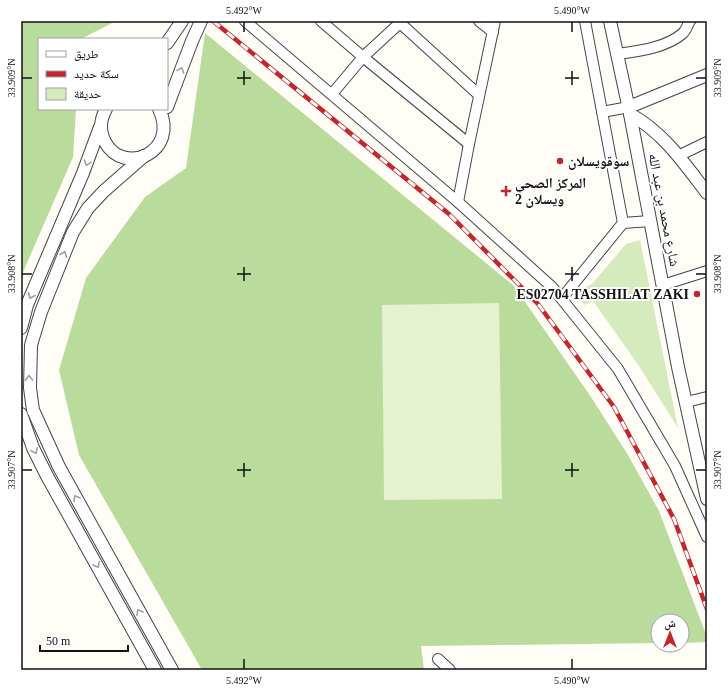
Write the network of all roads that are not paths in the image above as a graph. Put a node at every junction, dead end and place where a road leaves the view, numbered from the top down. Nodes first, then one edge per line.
1 (182, 21) edge
2 (201, 21) edge
3 (245, 21) edge
4 (479, 21) edge
5 (495, 21) edge
6 (585, 21) edge
7 (610, 21) edge
8 (326, 22) edge
9 (401, 22) edge
10 (689, 22) edge
11 (493, 32) junction
12 (168, 42) edge
13 (618, 54) junction
14 (363, 57) junction
15 (707, 74) edge
16 (332, 94) junction
17 (479, 95) junction
18 (168, 101) edge
19 (105, 110) edge
20 (164, 111) edge
21 (629, 111) junction
22 (602, 112) junction
23 (100, 127) junction
24 (707, 142) edge
25 (469, 144) junction
26 (144, 156) junction
27 (678, 156) junction
28 (707, 193) edge
29 (458, 202) junction
30 (650, 221) junction
31 (623, 223) junction
32 (707, 271) edge
33 (663, 285) junction
34 (562, 298) junction
35 (21, 328) edge
36 (707, 397) edge
37 (686, 402) junction
38 (21, 414) edge
39 (707, 499) edge
40 (707, 537) edge
41 (438, 659) dead end
42 (155, 670) edge
43 (172, 670) edge
44 (450, 670) edge

1 - 12 street
18 -> 2 street
3 - 16 street
4 - 11 street
5 - 11 street
6 - 22 street
7 - 13 street, شارع محمد بن عبد الله
8 - 14 street
9 - 14 street
9 - 17 street
10 - 13 street
11 - 17 street
13 - 21 street, شارع محمد بن عبد الله
14 - 16 street
14 - 25 street
15 - 21 street
16 - 29 street
17 - 25 street
19 - 23 street
20 - 26 street
21 - 22 street
21 - 27 street
21 - 30 street, شارع محمد بن عبد الله
22 - 31 street
23 - 26 street
23 -> 35 street
24 - 27 street
25 - 29 street
43 -> 26 street
27 - 28 street
29 - 34 street
30 - 31 street
30 - 33 street, شارع محمد بن عبد الله
31 - 34 street
32 - 33 street
33 - 37 street, شارع محمد بن عبد الله
34 - 40 street
36 - 37 street
37 - 39 street, شارع محمد بن عبد الله
38 -> 42 street
41 - 44 street

